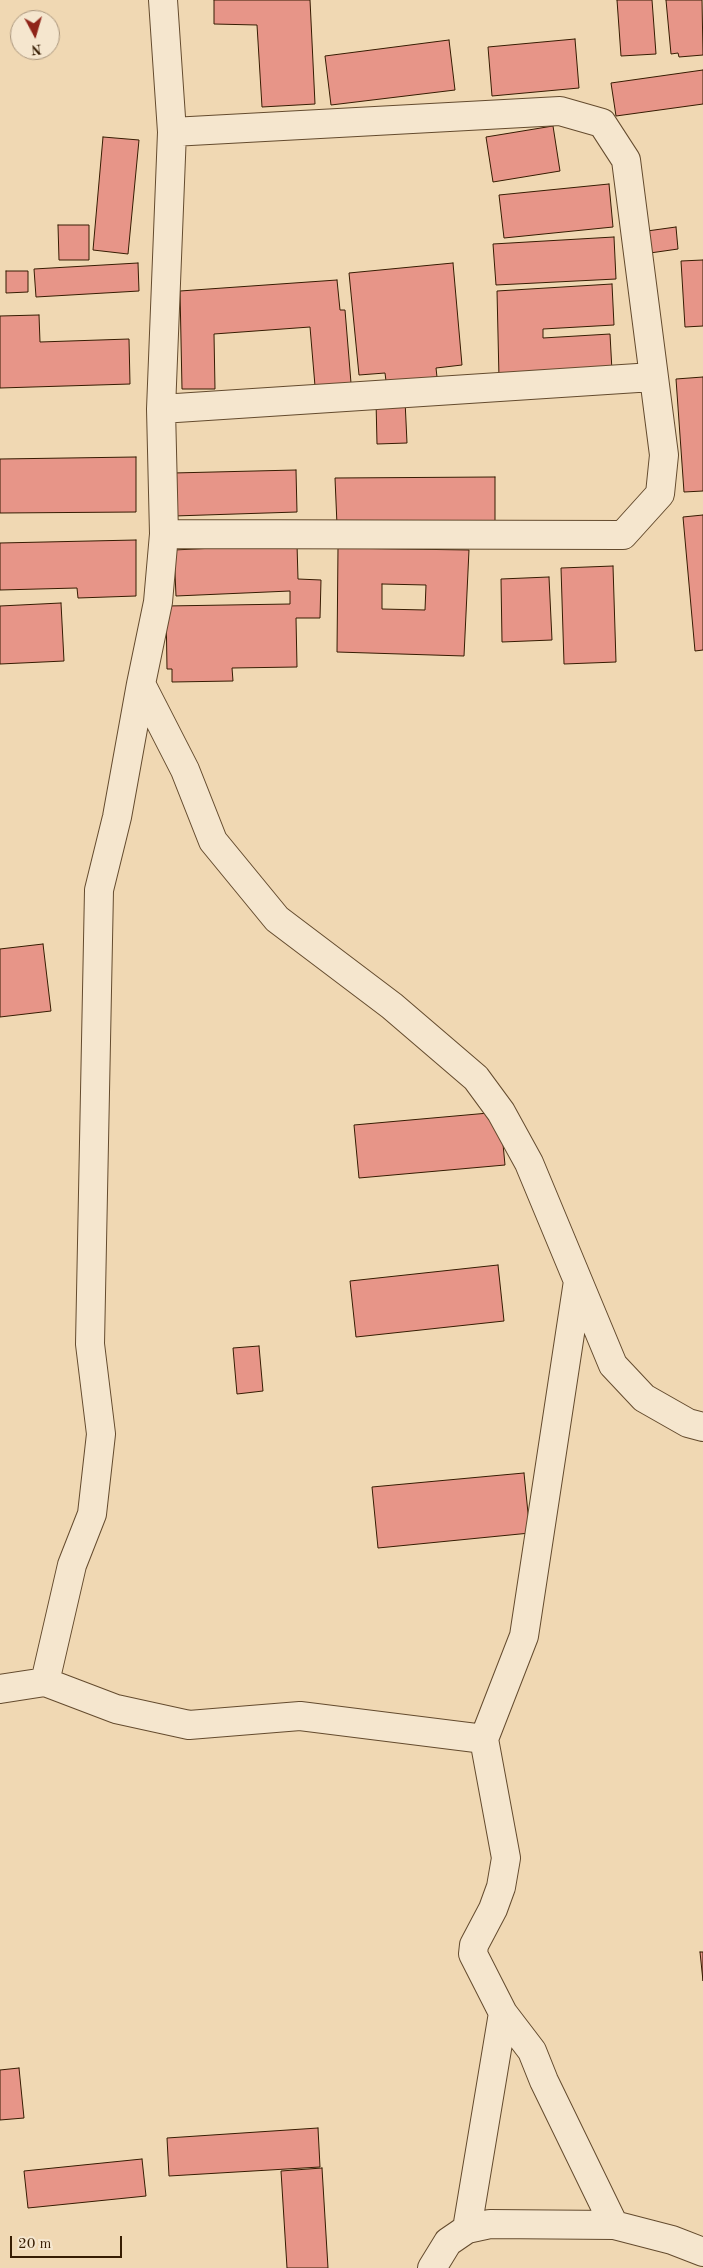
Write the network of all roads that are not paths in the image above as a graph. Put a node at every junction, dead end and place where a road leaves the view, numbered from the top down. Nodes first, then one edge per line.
1 (163, 0) edge
2 (172, 132) junction
3 (653, 377) junction
4 (161, 409) junction
5 (164, 534) junction
6 (141, 684) junction
7 (578, 1282) junction
8 (703, 1427) edge
9 (45, 1682) junction
10 (0, 1689) edge
11 (484, 1739) junction
12 (503, 2013) junction
13 (614, 2226) junction
14 (467, 2229) junction
15 (703, 2252) edge
16 (432, 2268) edge

1 - 2 street
2 - 3 street
2 - 4 street
3 - 4 street
3 - 5 street
4 - 5 street
5 - 6 street
6 - 7 street
6 - 9 street
7 - 8 street
7 - 11 street
9 - 10 street
9 - 11 street
11 - 12 street
12 - 13 street
12 - 14 street
13 - 14 street
13 - 15 street
14 - 16 street

